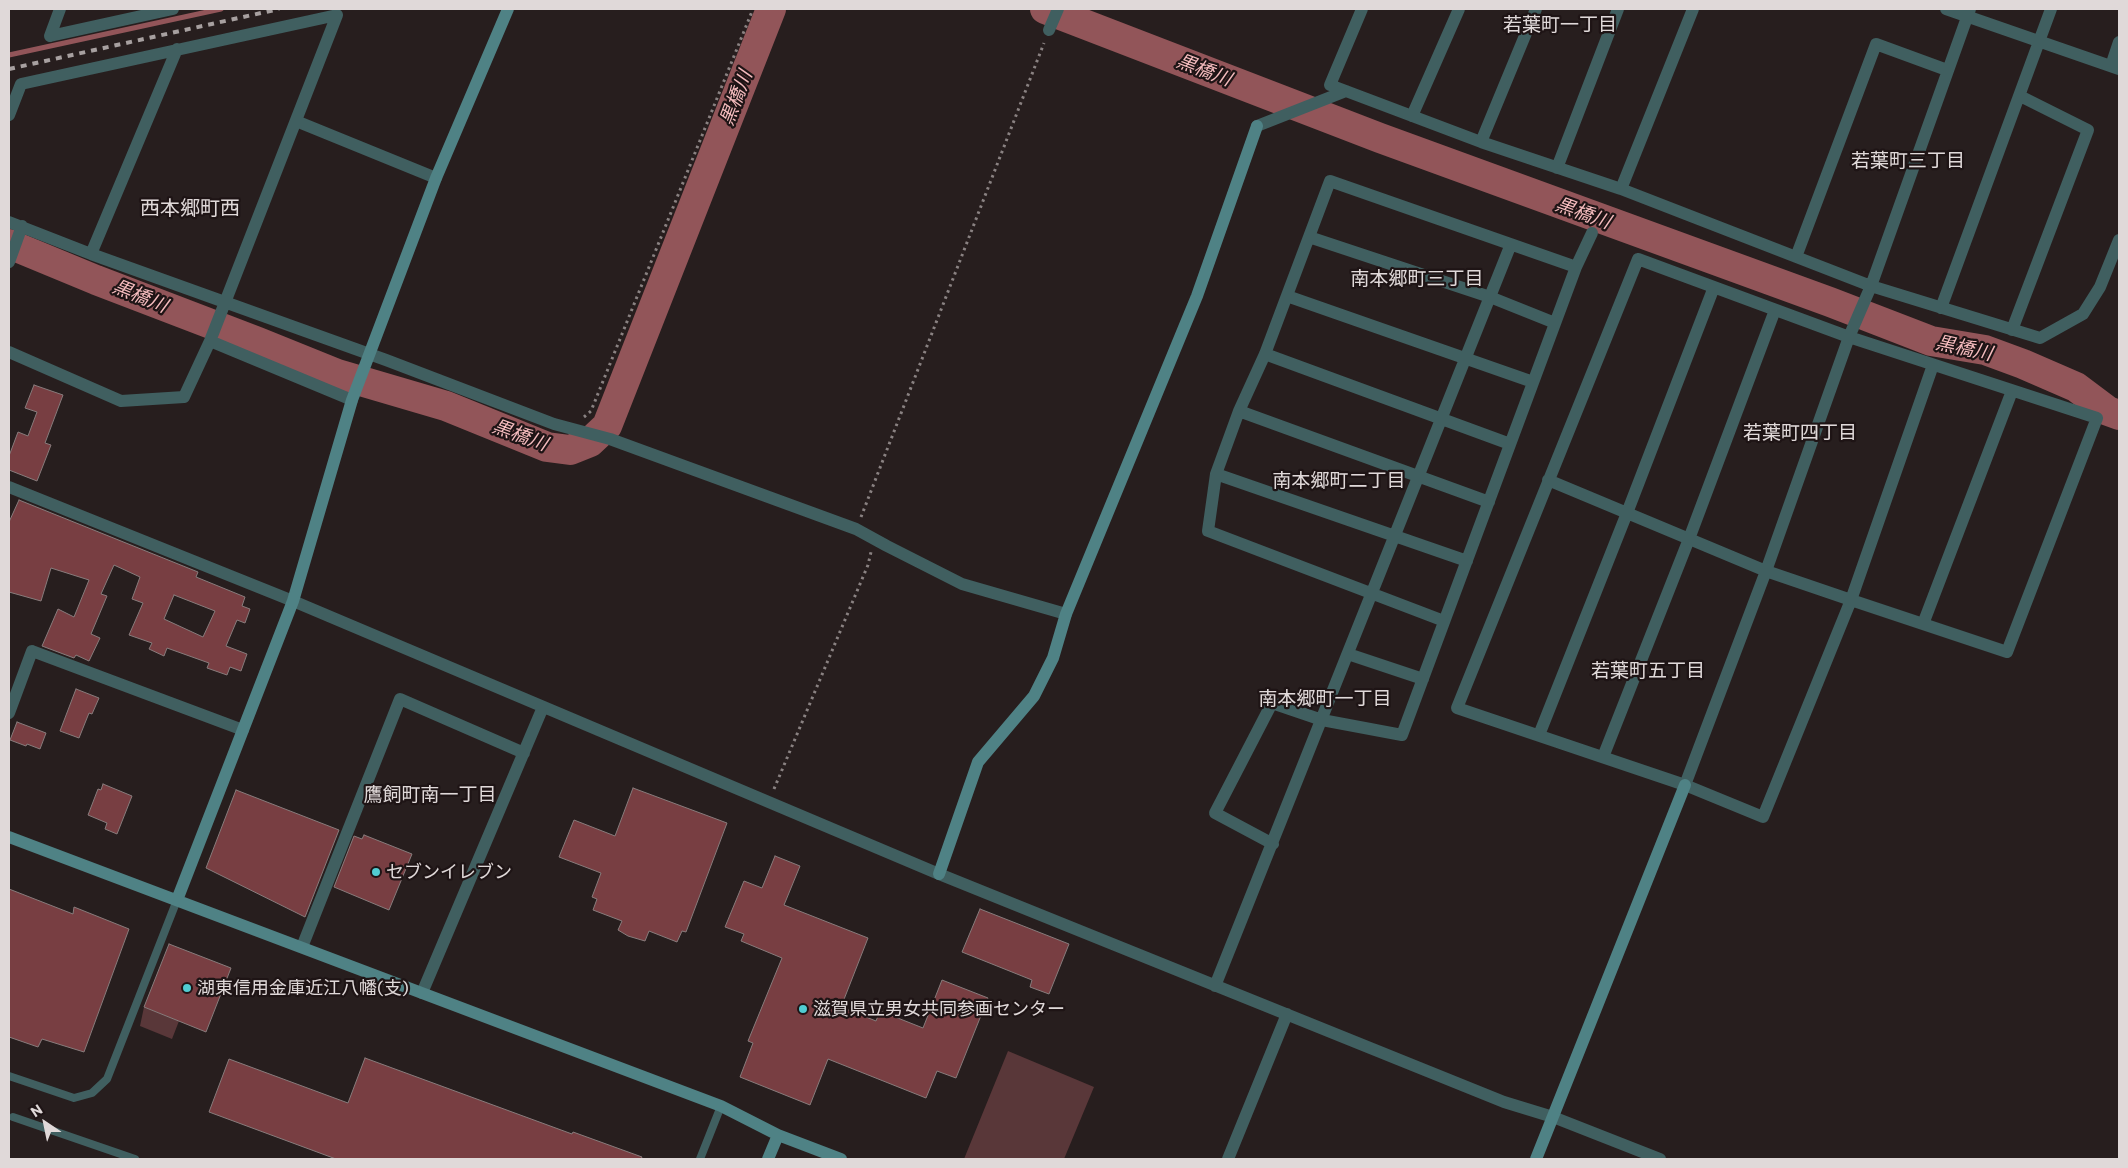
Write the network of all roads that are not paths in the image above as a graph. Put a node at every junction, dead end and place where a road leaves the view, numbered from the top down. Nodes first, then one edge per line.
1 (60, 9) edge
2 (173, 9) edge
3 (508, 9) edge
4 (1058, 9) edge
5 (1362, 9) edge
6 (1459, 9) edge
7 (1536, 9) edge
8 (1618, 9) edge
9 (1693, 9) edge
10 (1946, 9) edge
11 (2051, 9) edge
12 (1968, 12) edge
13 (1049, 30) road end
14 (2040, 42) junction
15 (2119, 42) edge
16 (177, 49) junction
17 (2115, 68) edge
18 (1948, 70) junction
19 (1346, 91) junction
20 (2020, 96) junction
21 (9, 115) edge
22 (1412, 116) junction
23 (296, 121) junction
24 (1481, 142) junction
25 (1557, 168) junction
26 (436, 178) junction
27 (1621, 189) junction
28 (9, 222) edge
29 (22, 226) junction
30 (1592, 233) dead end
31 (1309, 237) junction
32 (2119, 240) edge
33 (1511, 244) junction
34 (91, 254) junction
35 (1796, 257) junction
36 (9, 262) edge
37 (1576, 268) junction
38 (1871, 286) junction
39 (1714, 287) junction
40 (1287, 296) junction
41 (1490, 297) junction
42 (224, 303) junction
43 (1941, 308) junction
44 (1775, 310) junction
45 (1556, 323) junction
46 (2012, 330) junction
47 (1849, 337) junction
48 (210, 341) junction
49 (9, 352) edge
50 (1265, 354) junction
51 (369, 356) junction
52 (1465, 359) junction
53 (1933, 365) junction
54 (1533, 382) junction
55 (2012, 391) junction
56 (352, 400) junction
57 (1239, 411) junction
58 (1441, 420) junction
59 (1510, 444) junction
60 (1216, 474) junction
61 (1418, 477) junction
62 (1548, 480) junction
63 (9, 487) edge
64 (1488, 502) junction
65 (1627, 513) junction
66 (1395, 536) junction
67 (1690, 539) junction
68 (1467, 561) junction
69 (1766, 572) junction
70 (1372, 593) junction
71 (1852, 600) junction
72 (293, 601) junction
73 (1066, 614) junction
74 (1444, 621) junction
75 (1923, 624) junction
76 (1348, 654) junction
77 (1423, 679) junction
78 (543, 707) junction
79 (9, 713) edge
80 (1322, 720) junction
81 (242, 730) junction
82 (1539, 735) junction
83 (524, 753) junction
84 (1603, 757) junction
85 (1685, 785) junction
86 (9, 838) edge
87 (1272, 844) junction
88 (939, 874) junction
89 (177, 900) junction
90 (302, 947) junction
91 (1216, 986) junction
92 (422, 993) junction
93 (1287, 1014) junction
94 (9, 1076) edge
95 (721, 1106) junction
96 (13, 1117) dead end
97 (1553, 1117) junction
98 (778, 1134) junction
99 (135, 1159) edge
100 (700, 1159) edge
101 (768, 1159) edge
102 (841, 1159) edge
103 (1228, 1159) edge
104 (1536, 1159) edge
105 (1660, 1159) edge

1 - 2 street
3 - 26 street
4 - 13 street
5 - 19 street
6 - 22 street
7 - 24 street
8 - 25 street
9 - 27 street
10 - 12 street
11 - 14 street
12 - 14 street
12 - 18 street
14 - 17 street
14 - 20 street
15 - 17 street
16 - 21 street
16 - 23 street
16 - 34 street
18 - 35 street
18 - 38 street
19 - 22 street
19 - 73 street
20 - 43 street
20 - 46 street
22 - 24 street
23 - 26 street
23 - 42 street
24 - 25 street
25 - 27 street
26 - 51 street
27 - 35 street
28 - 29 street
29 - 34 street
29 - 36 street
30 - 37 street
31 - 33 street
31 - 40 street
31 - 41 street
32 - 46 street
33 - 37 street
33 - 41 street
34 - 42 street
35 - 38 street
37 - 45 street
38 - 43 street
38 - 47 street
39 - 44 street
39 - 62 street
39 - 65 street
40 - 50 street
40 - 52 street
41 - 45 street
41 - 52 street
42 - 48 street
42 - 51 street
43 - 46 street
44 - 47 street
44 - 67 street
45 - 54 street
47 - 53 street
47 - 69 street
48 - 49 street
48 - 56 street
50 - 57 street
50 - 58 street
51 - 56 street
51 - 73 street
52 - 54 street
52 - 58 street
53 - 55 street
53 - 71 street
54 - 59 street
55 - 75 street
55 - 75 street
56 - 72 street
57 - 60 street
57 - 61 street
58 - 59 street
58 - 61 street
59 - 64 street
60 - 66 street
60 - 70 street
61 - 64 street
61 - 66 street
62 - 65 street
62 - 82 street
63 - 72 street
64 - 68 street
65 - 67 street
65 - 82 street
66 - 68 street
66 - 70 street
67 - 69 street
67 - 84 street
68 - 74 street
69 - 71 street
69 - 85 street
70 - 74 street
70 - 76 street
71 - 75 street
71 - 85 street
72 - 78 street
72 - 81 street
73 - 88 street
74 - 77 street
76 - 77 street
76 - 80 street
77 - 80 street
78 - 83 street
78 - 88 street
79 - 81 street
80 - 87 street
80 - 87 street
81 - 89 street
82 - 84 street
83 - 90 street
83 - 92 street
84 - 85 street
85 - 97 street
86 - 89 street
87 - 91 street
88 - 91 street
89 - 90 street
89 - 94 lane
90 - 92 street
91 - 93 street
92 - 95 street
93 - 97 street
93 - 103 street
95 - 98 street
95 - 100 lane
96 - 99 lane
97 - 104 street
97 - 105 street
98 - 101 street
98 - 102 street

